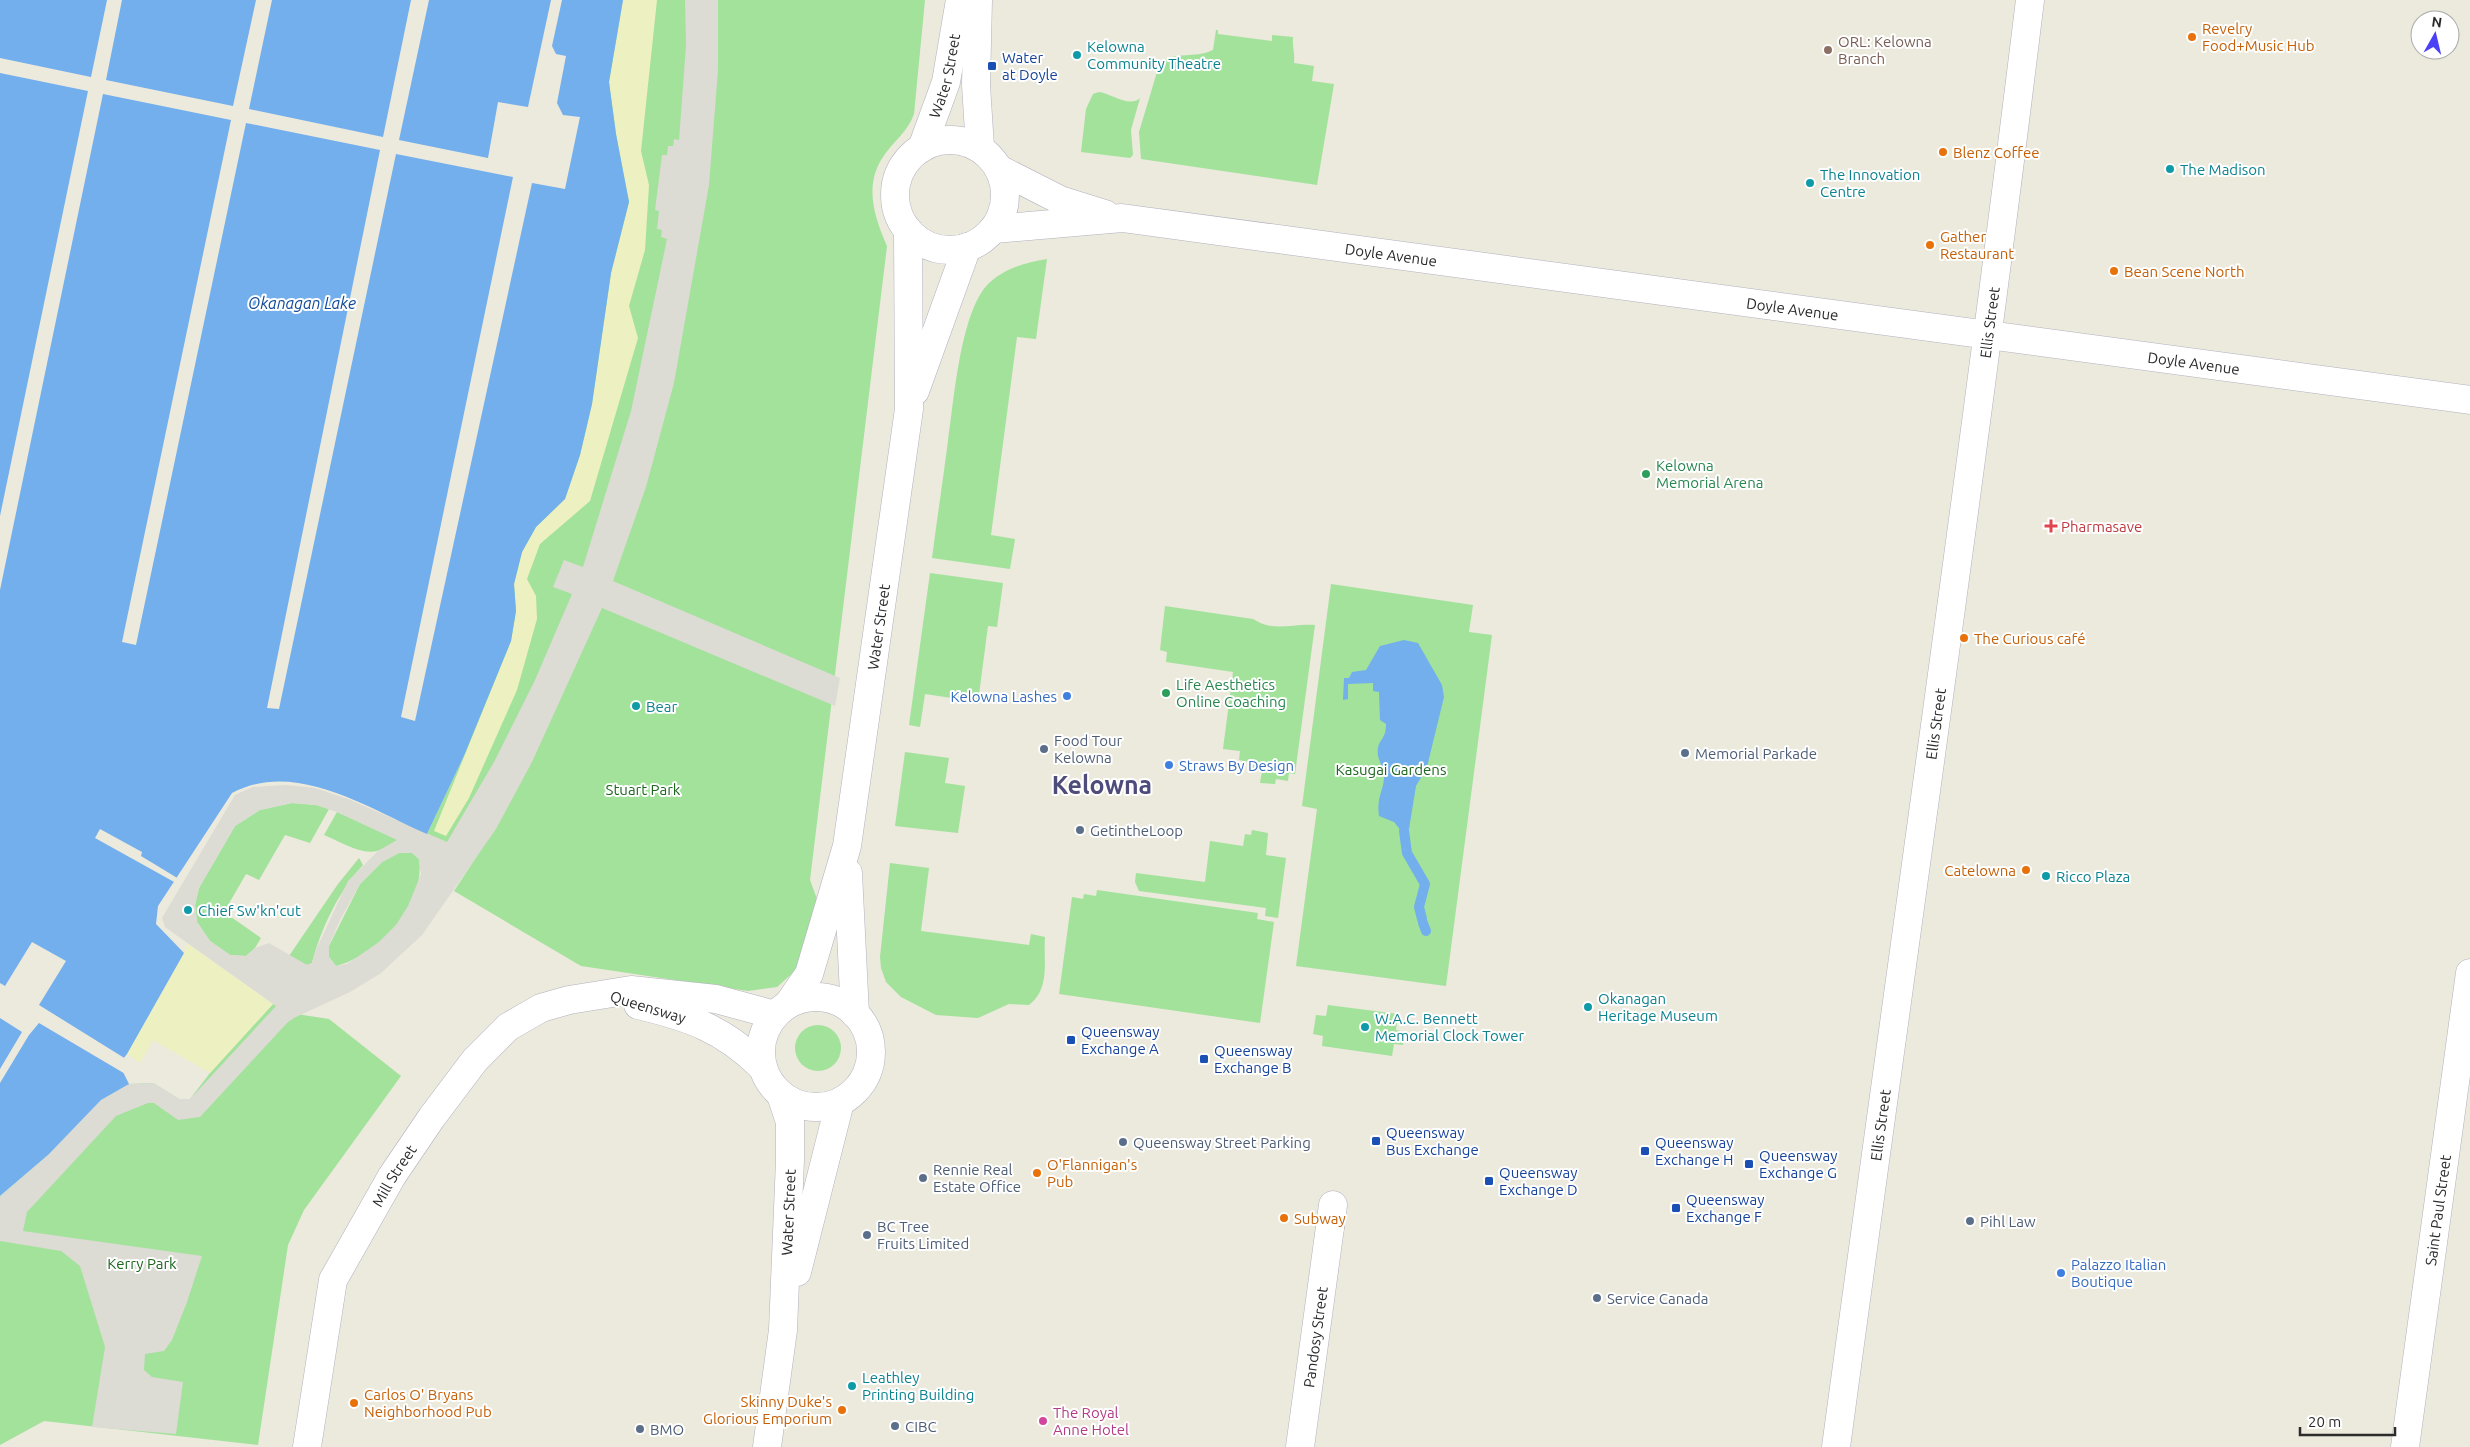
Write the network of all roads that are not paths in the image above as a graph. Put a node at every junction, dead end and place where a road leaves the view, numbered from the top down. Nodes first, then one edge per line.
1 (960, 0) edge
2 (978, 0) edge
3 (2030, 0) edge
4 (922, 148) junction
5 (980, 148) junction
6 (1000, 169) junction
7 (1114, 217) junction
8 (994, 229) junction
9 (908, 230) junction
10 (967, 247) junction
11 (1989, 336) junction
12 (2470, 400) edge
13 (909, 409) junction
14 (847, 846) junction
15 (2470, 974) edge
16 (603, 994) junction
17 (782, 1009) junction
18 (855, 1014) junction
19 (762, 1067) junction
20 (781, 1095) junction
21 (840, 1102) junction
22 (1332, 1216) dead end
23 (783, 1330) junction
24 (307, 1447) edge
25 (767, 1447) edge
26 (1300, 1447) edge
27 (1836, 1447) edge
28 (2405, 1447) edge

1 - 4 street, Water Street
2 - 5 street, Water Street
3 - 11 street, Ellis Street
4 - 5 street
4 - 9 street
5 - 6 street
6 - 7 street, Doyle Avenue
6 - 8 street
7 - 8 street, Doyle Avenue
7 - 11 street, Doyle Avenue
8 - 10 street
9 - 10 street
9 - 13 street, Water Street
10 - 13 street, Water Street
11 - 12 street, Doyle Avenue
11 - 27 street, Ellis Street
13 - 14 street, Water Street
14 - 17 street, Water Street
14 - 18 street, Water Street
15 - 28 street, Saint Paul Street
16 - 17 street, Queensway
16 - 19 street, Queensway
16 - 24 street, Mill Street
17 - 18 street
17 - 19 street
18 - 21 street
19 - 20 street
20 - 21 street
20 - 23 street, Water Street
21 - 23 street, Water Street
22 - 26 street, Pandosy Street
23 - 25 street, Water Street

